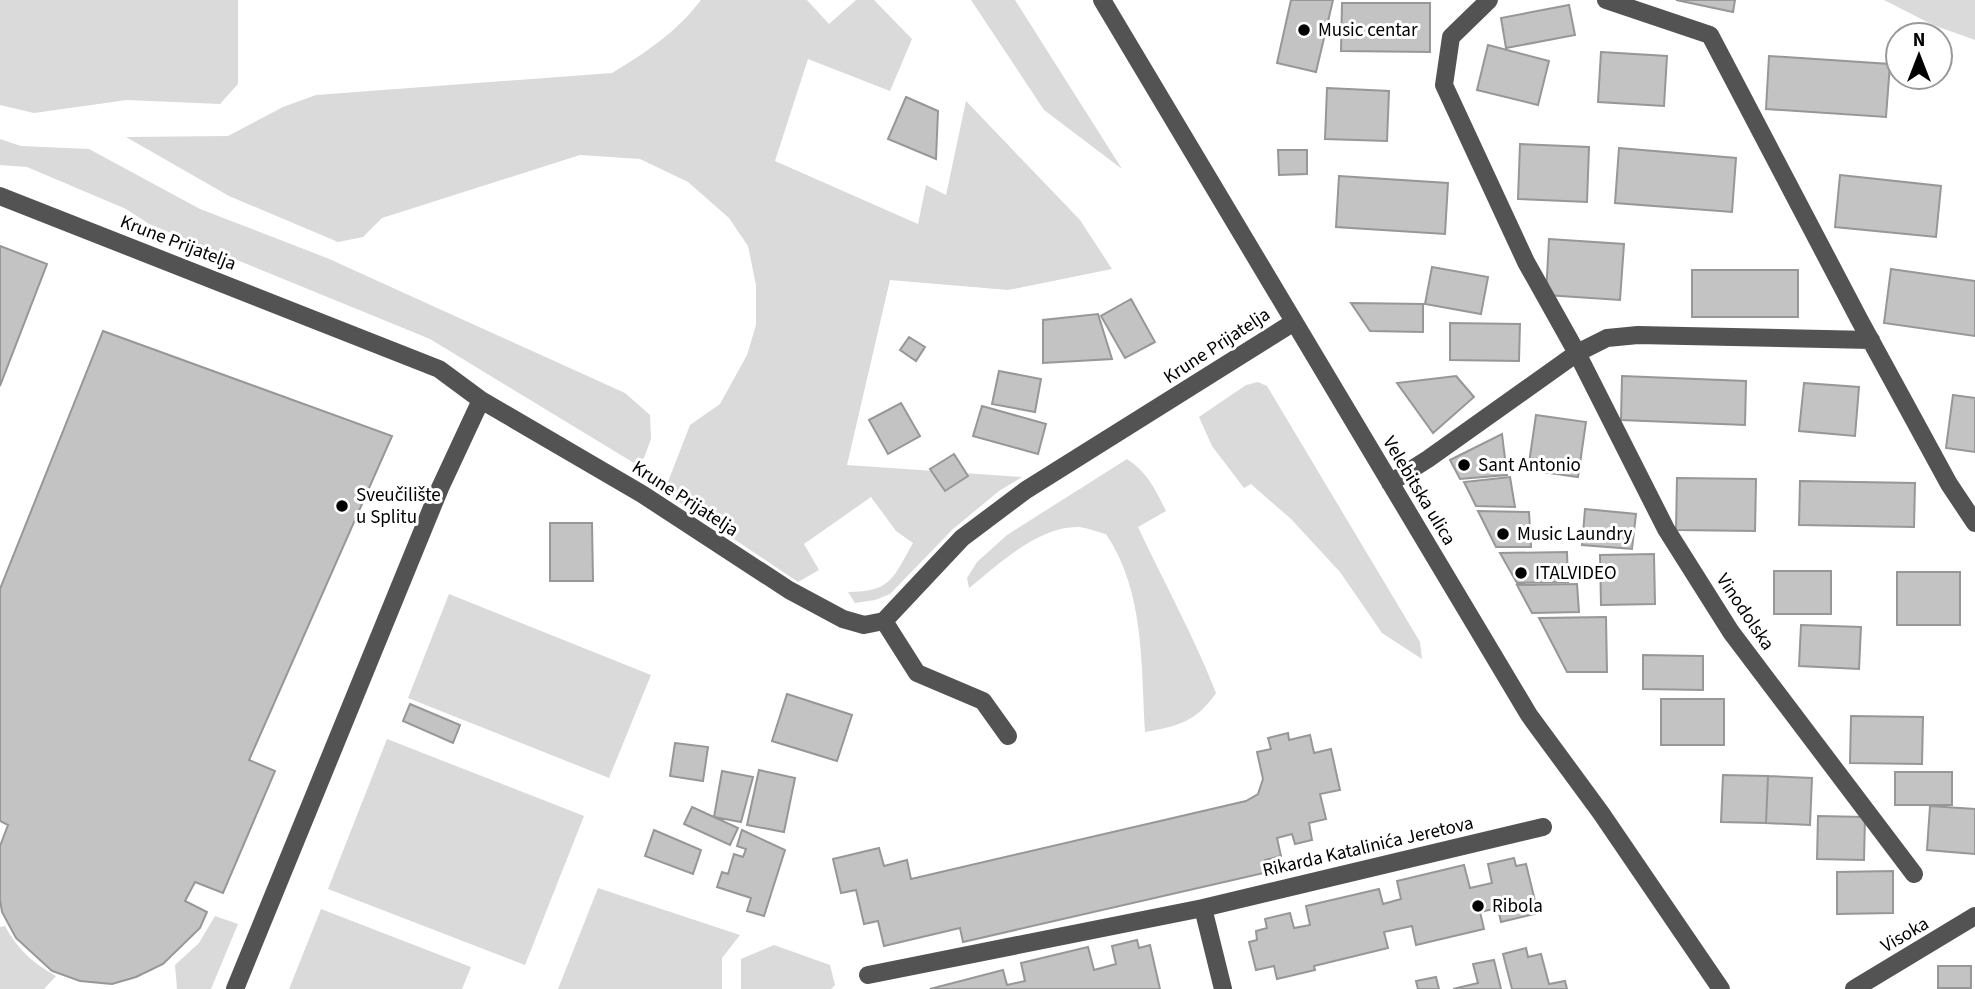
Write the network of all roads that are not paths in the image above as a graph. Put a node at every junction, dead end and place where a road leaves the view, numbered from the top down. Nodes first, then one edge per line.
1 (1102, 0) edge
2 (1489, 0) edge
3 (1606, 0) edge
4 (0, 196) edge
5 (1294, 322) junction
6 (1871, 340) junction
7 (1577, 353) junction
8 (481, 400) junction
9 (1390, 483) junction
10 (1975, 523) edge
11 (884, 621) junction
12 (1008, 736) dead end
13 (1543, 827) dead end
14 (1913, 874) dead end
15 (1203, 908) junction
16 (1975, 916) edge
17 (868, 975) dead end
18 (235, 989) edge
19 (1223, 989) edge
20 (1721, 989) edge
21 (1854, 989) edge

1 - 5 street, Velebitska ulica
2 - 7 street, Vinodolska
3 - 6 street
4 - 8 street, Krune Prijatelja
5 - 9 street, Velebitska ulica
5 - 11 street, Krune Prijatelja
6 - 7 street
6 - 10 street
7 - 9 street
7 - 14 street, Vinodolska
8 - 11 street, Krune Prijatelja
8 - 18 street
9 - 20 street, Velebitska ulica
11 - 12 street
13 - 15 street, Rikarda Katalinića Jeretova
15 - 17 street, Rikarda Katalinića Jeretova
15 - 19 street
16 - 21 street, Visoka

